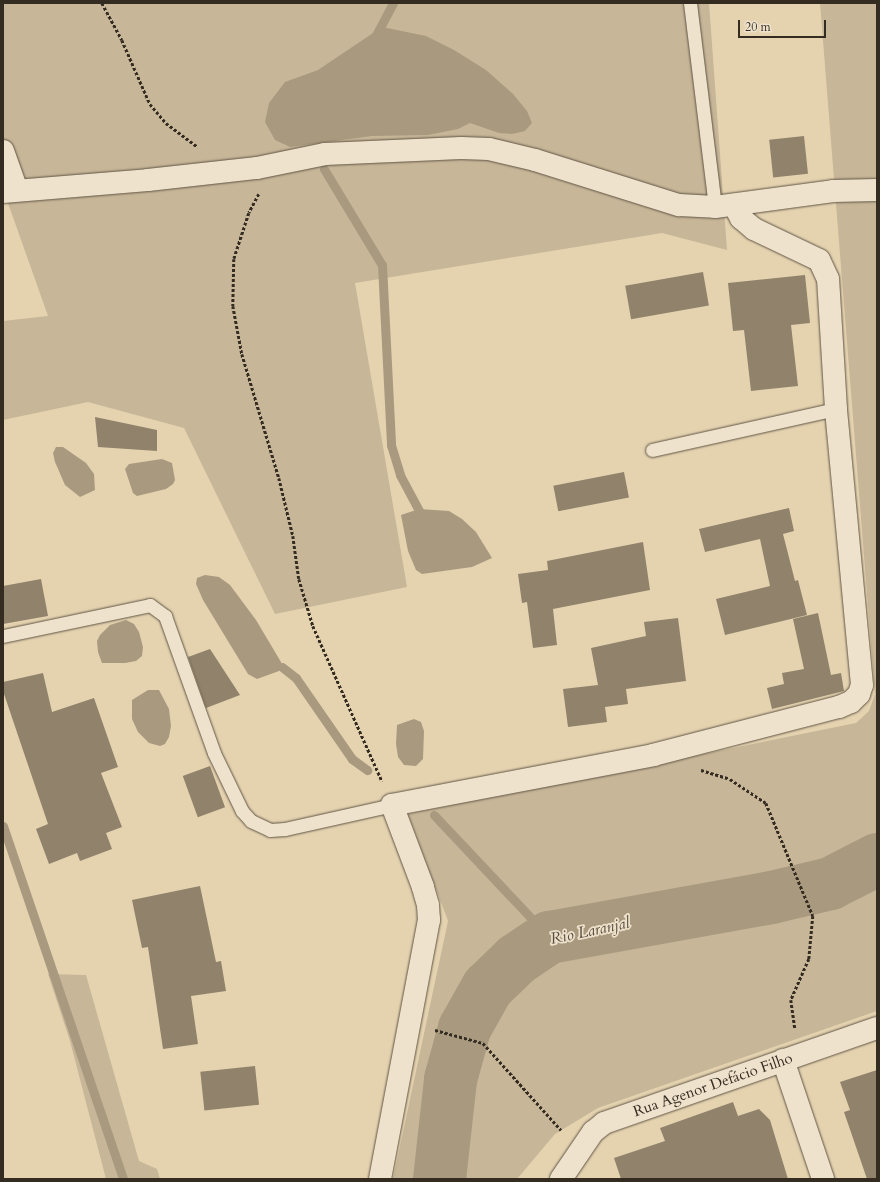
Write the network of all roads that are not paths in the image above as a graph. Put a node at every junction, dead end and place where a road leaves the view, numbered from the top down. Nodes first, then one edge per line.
1 (690, 3) edge
2 (3, 151) edge
3 (877, 190) edge
4 (10, 191) edge
5 (725, 206) junction
6 (836, 409) junction
7 (652, 450) dead end
8 (3, 636) edge
9 (392, 805) junction
10 (877, 1028) edge
11 (793, 1057) junction
12 (566, 1175) edge
13 (380, 1179) edge
14 (823, 1179) edge

1 - 5 lane
2 - 4 street
3 - 5 street
4 - 5 street
5 - 6 street
6 - 7 lane
6 - 9 street
8 - 9 lane
9 - 13 street
10 - 11 street, Rua Agenor Defácio Filho
11 - 12 street, Rua Agenor Defácio Filho
11 - 14 street

